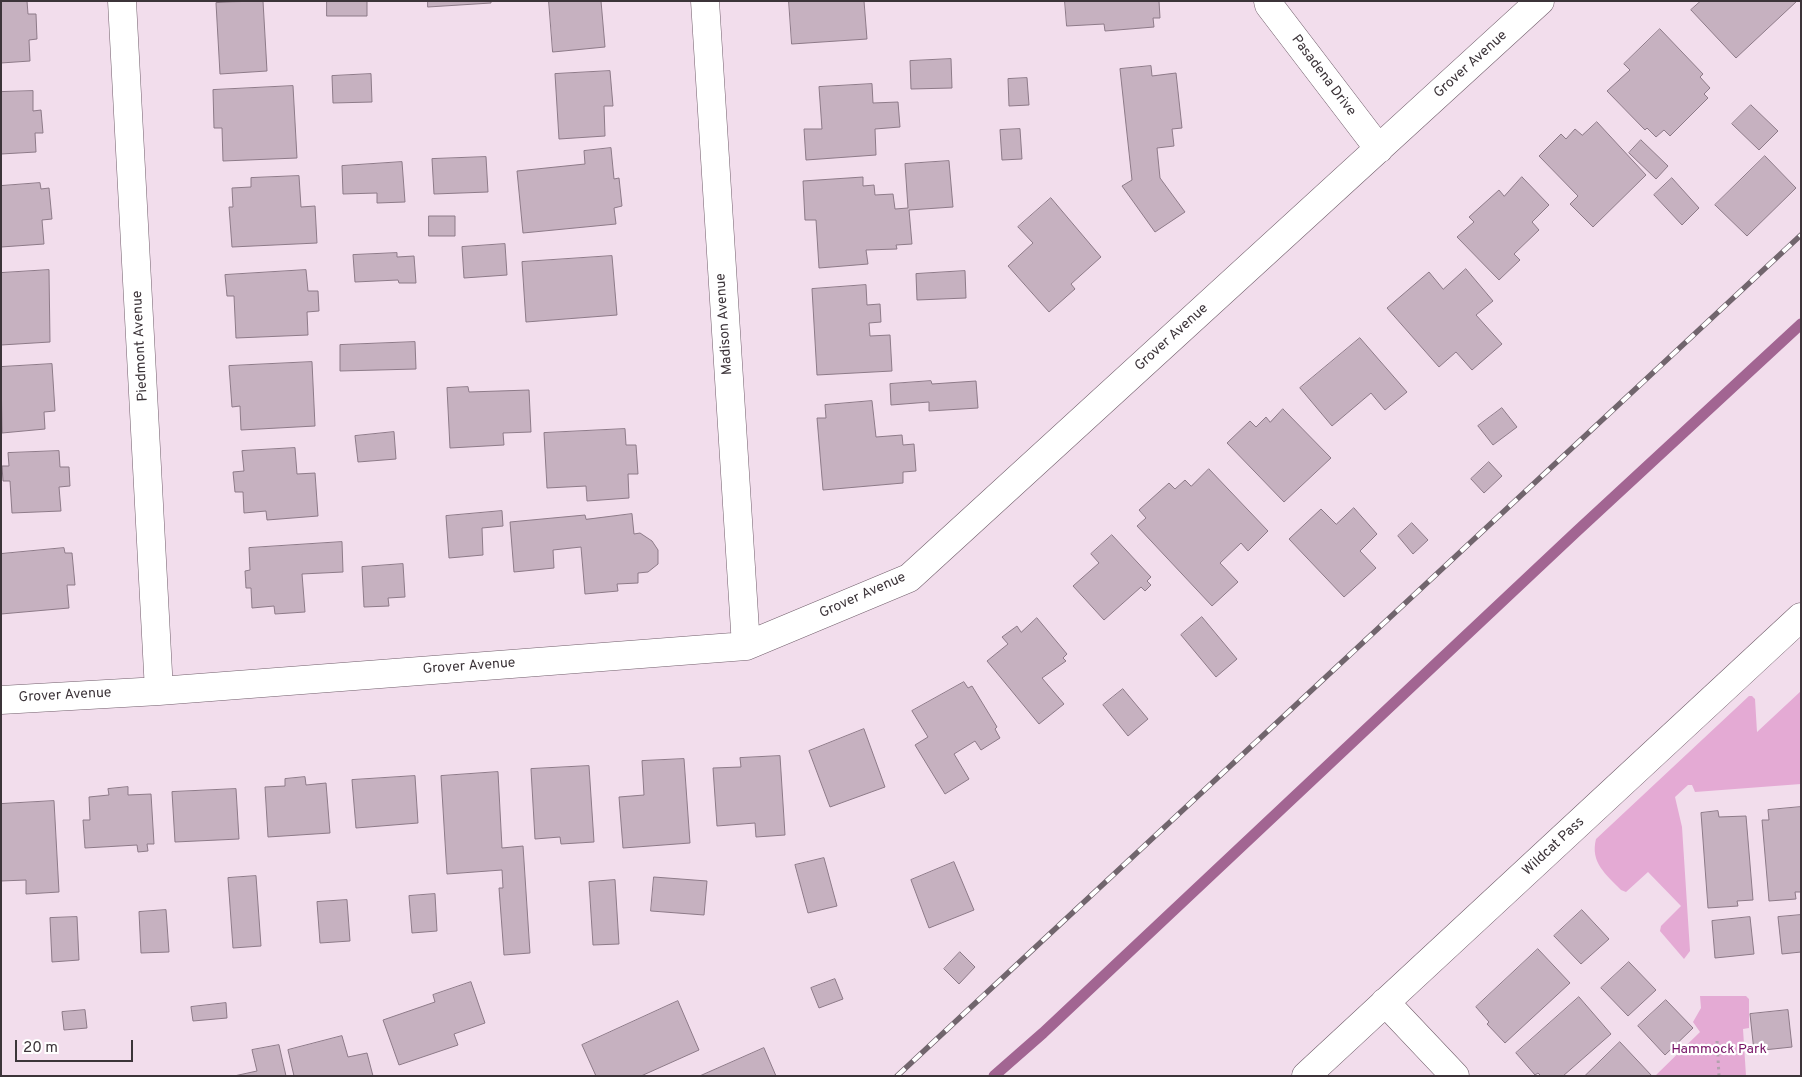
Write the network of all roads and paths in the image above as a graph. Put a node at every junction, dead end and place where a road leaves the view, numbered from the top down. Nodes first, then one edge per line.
1 (122, 1) edge
2 (705, 1) edge
3 (1268, 1) edge
4 (1540, 1) edge
5 (1379, 149) junction
6 (1801, 617) edge
7 (746, 646) junction
8 (159, 691) junction
9 (1, 700) edge
10 (1384, 1002) junction
11 (1717, 1041) dead end
12 (1306, 1076) edge
13 (1455, 1076) edge
14 (1719, 1076) edge

1 - 8 street, Piedmont Avenue
2 - 7 street, Madison Avenue
3 - 5 street, Pasadena Drive
4 - 5 street, Grover Avenue
5 - 7 street, Grover Avenue
6 - 10 street, Wildcat Pass
7 - 8 street, Grover Avenue
8 - 9 street, Grover Avenue
10 - 12 street, Wildcat Pass
10 - 13 street
11 - 14 path

